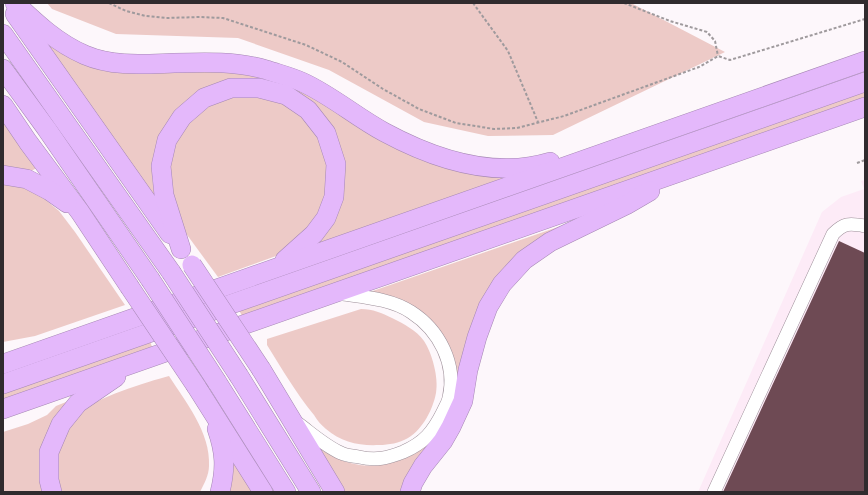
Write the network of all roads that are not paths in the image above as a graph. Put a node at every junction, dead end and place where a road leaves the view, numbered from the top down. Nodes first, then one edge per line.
1 (7, 3) edge
2 (14, 3) edge
3 (3, 34) edge
4 (865, 61) edge
5 (3, 69) edge
6 (865, 82) edge
7 (3, 105) edge
8 (865, 107) edge
9 (589, 158) junction
10 (685, 170) junction
11 (3, 175) edge
12 (80, 212) junction
13 (865, 226) edge
14 (181, 249) junction
15 (275, 268) junction
16 (336, 292) junction
17 (45, 349) junction
18 (3, 352) edge
19 (142, 360) junction
20 (3, 364) edge
21 (3, 384) edge
22 (208, 405) junction
23 (3, 409) edge
24 (291, 418) junction
25 (52, 492) edge
26 (220, 492) edge
27 (263, 492) edge
28 (286, 492) edge
29 (311, 492) edge
30 (335, 492) edge
31 (410, 492) edge
32 (714, 492) edge

1 - 14 highway
2 - 9 highway
3 - 29 highway, bridge
4 - 9 highway
5 - 28 highway, bridge
6 - 21 highway
7 - 12 highway
8 - 10 highway
9 - 15 highway
10 - 16 highway
10 - 31 highway
11 - 12 highway
12 - 22 highway, bridge
13 - 32 lane
14 - 15 highway
14 - 24 highway, bridge
15 - 17 highway
16 - 19 highway
16 - 24 lane
17 - 18 highway
17 - 20 highway
19 - 23 highway
19 - 25 highway
22 - 26 highway
22 - 27 highway
24 - 30 highway

